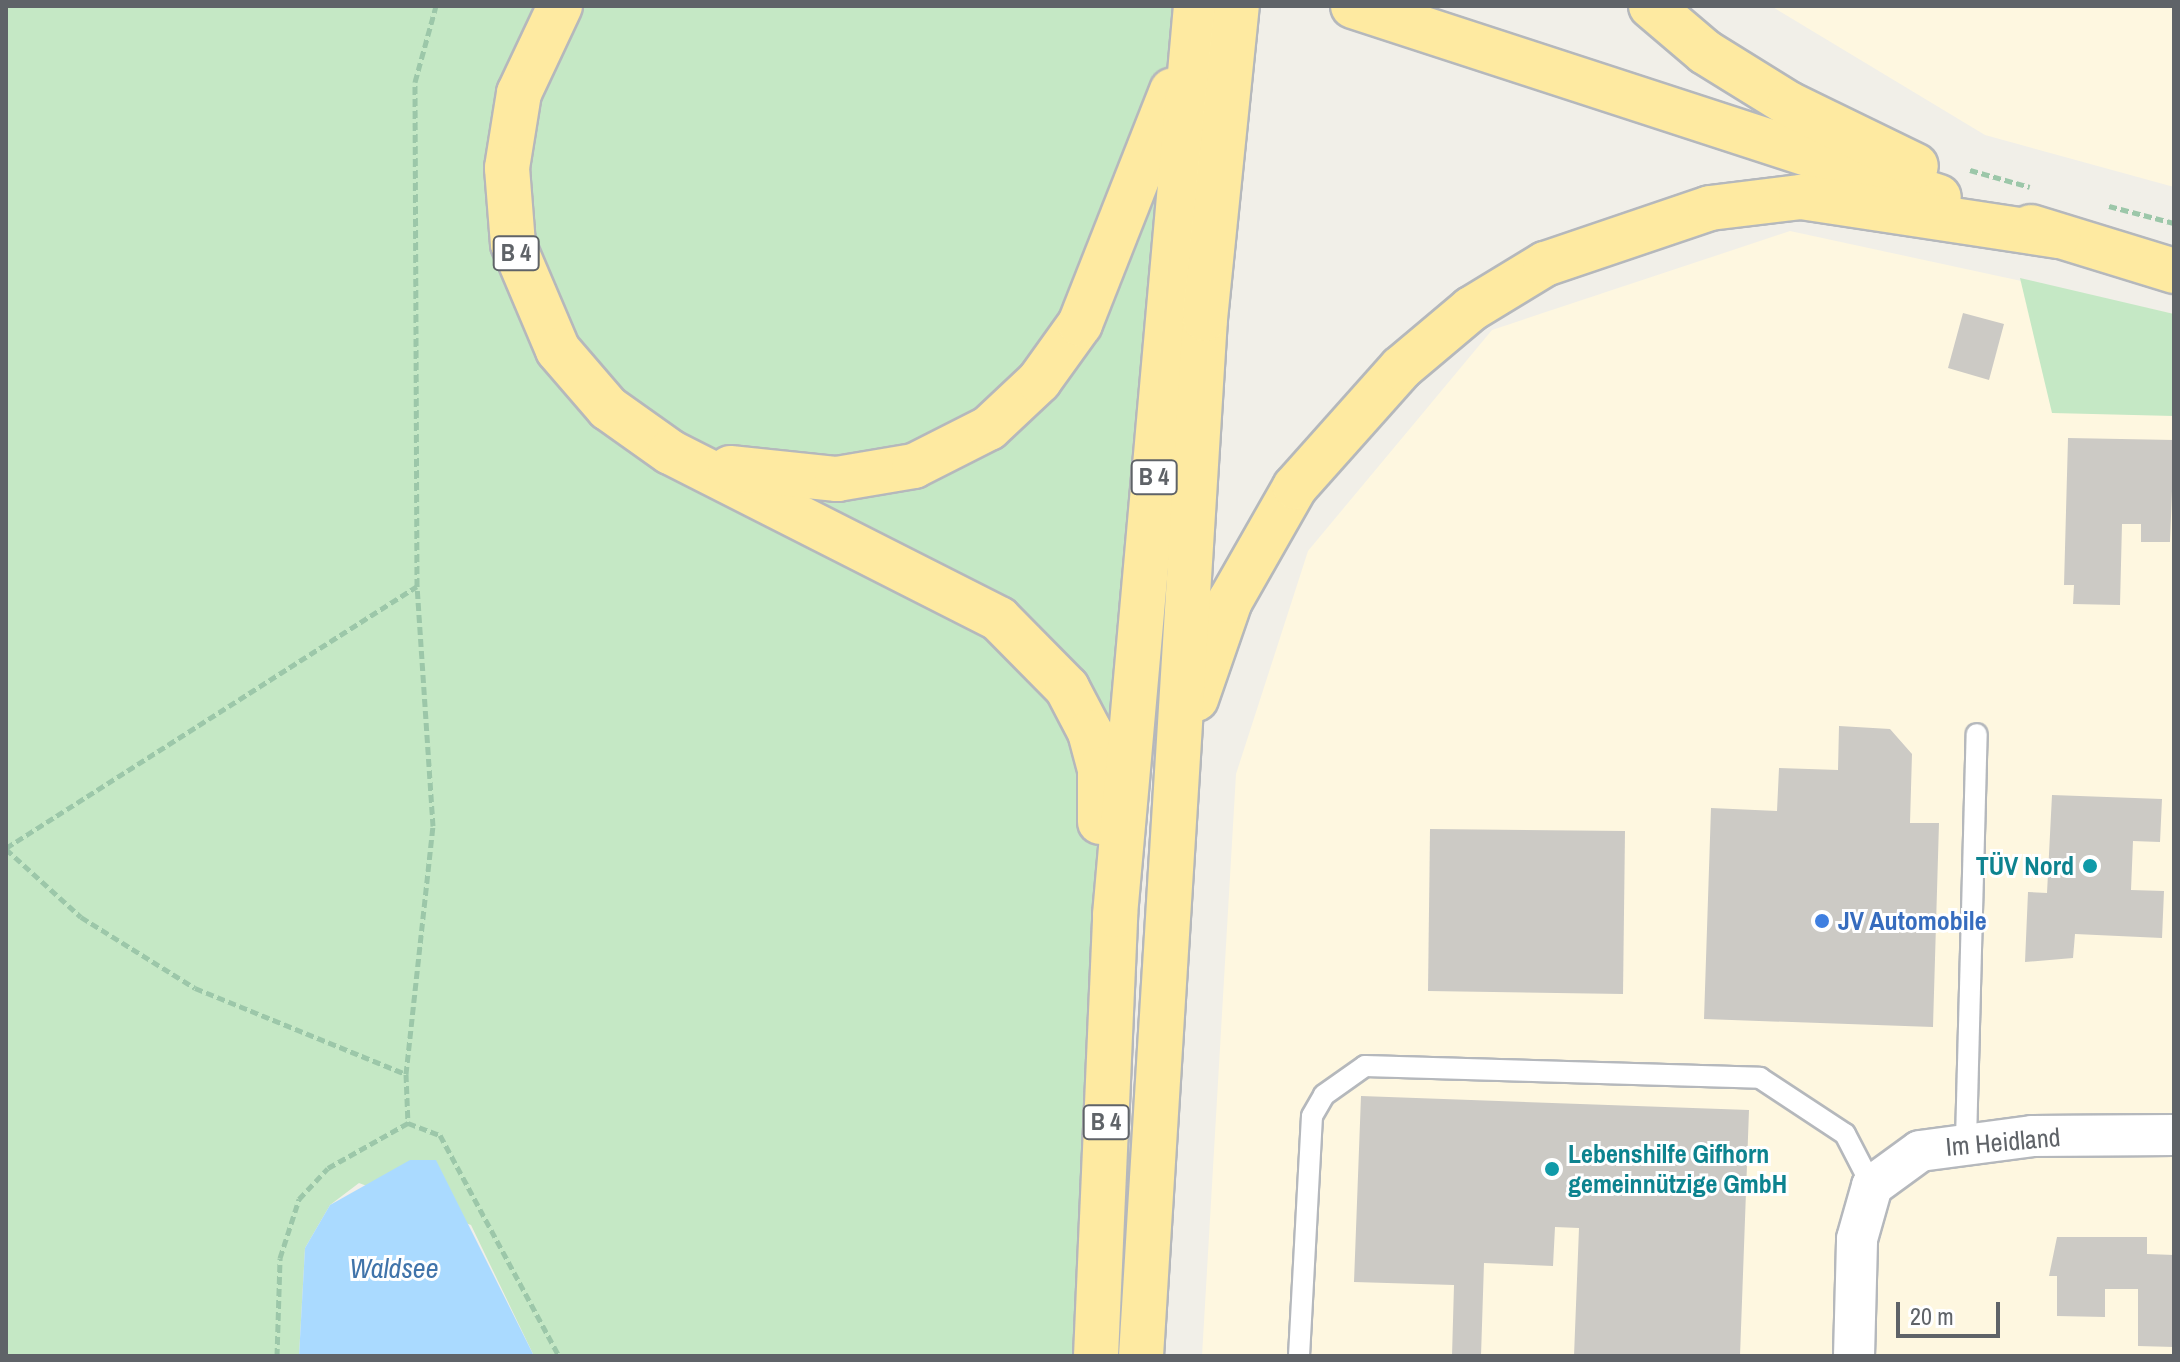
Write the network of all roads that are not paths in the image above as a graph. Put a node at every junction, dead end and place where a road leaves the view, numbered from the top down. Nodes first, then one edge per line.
1 (560, 6) edge
2 (1237, 6) edge
3 (1353, 6) edge
4 (1651, 6) edge
5 (1194, 23) edge
6 (2058, 236) junction
7 (2174, 271) edge
8 (670, 452) junction
9 (1977, 734) dead end
10 (1177, 754) junction
11 (1115, 915) junction
12 (2174, 1135) edge
13 (1966, 1141) junction
14 (1872, 1186) junction
15 (1096, 1356) edge
16 (1141, 1356) edge
17 (1299, 1356) edge
18 (1854, 1356) edge

1 - 8 highway, B 4
2 - 10 highway, B 4
3 - 6 highway
4 - 6 highway
5 - 8 highway
5 - 11 highway, B 4
6 - 7 highway
6 - 10 highway
8 - 11 highway
9 - 13 lane
10 - 16 highway, B 4
11 - 15 highway, B 4
12 - 13 street, Im Heidland
13 - 14 street, Im Heidland
14 - 17 lane
14 - 18 street

